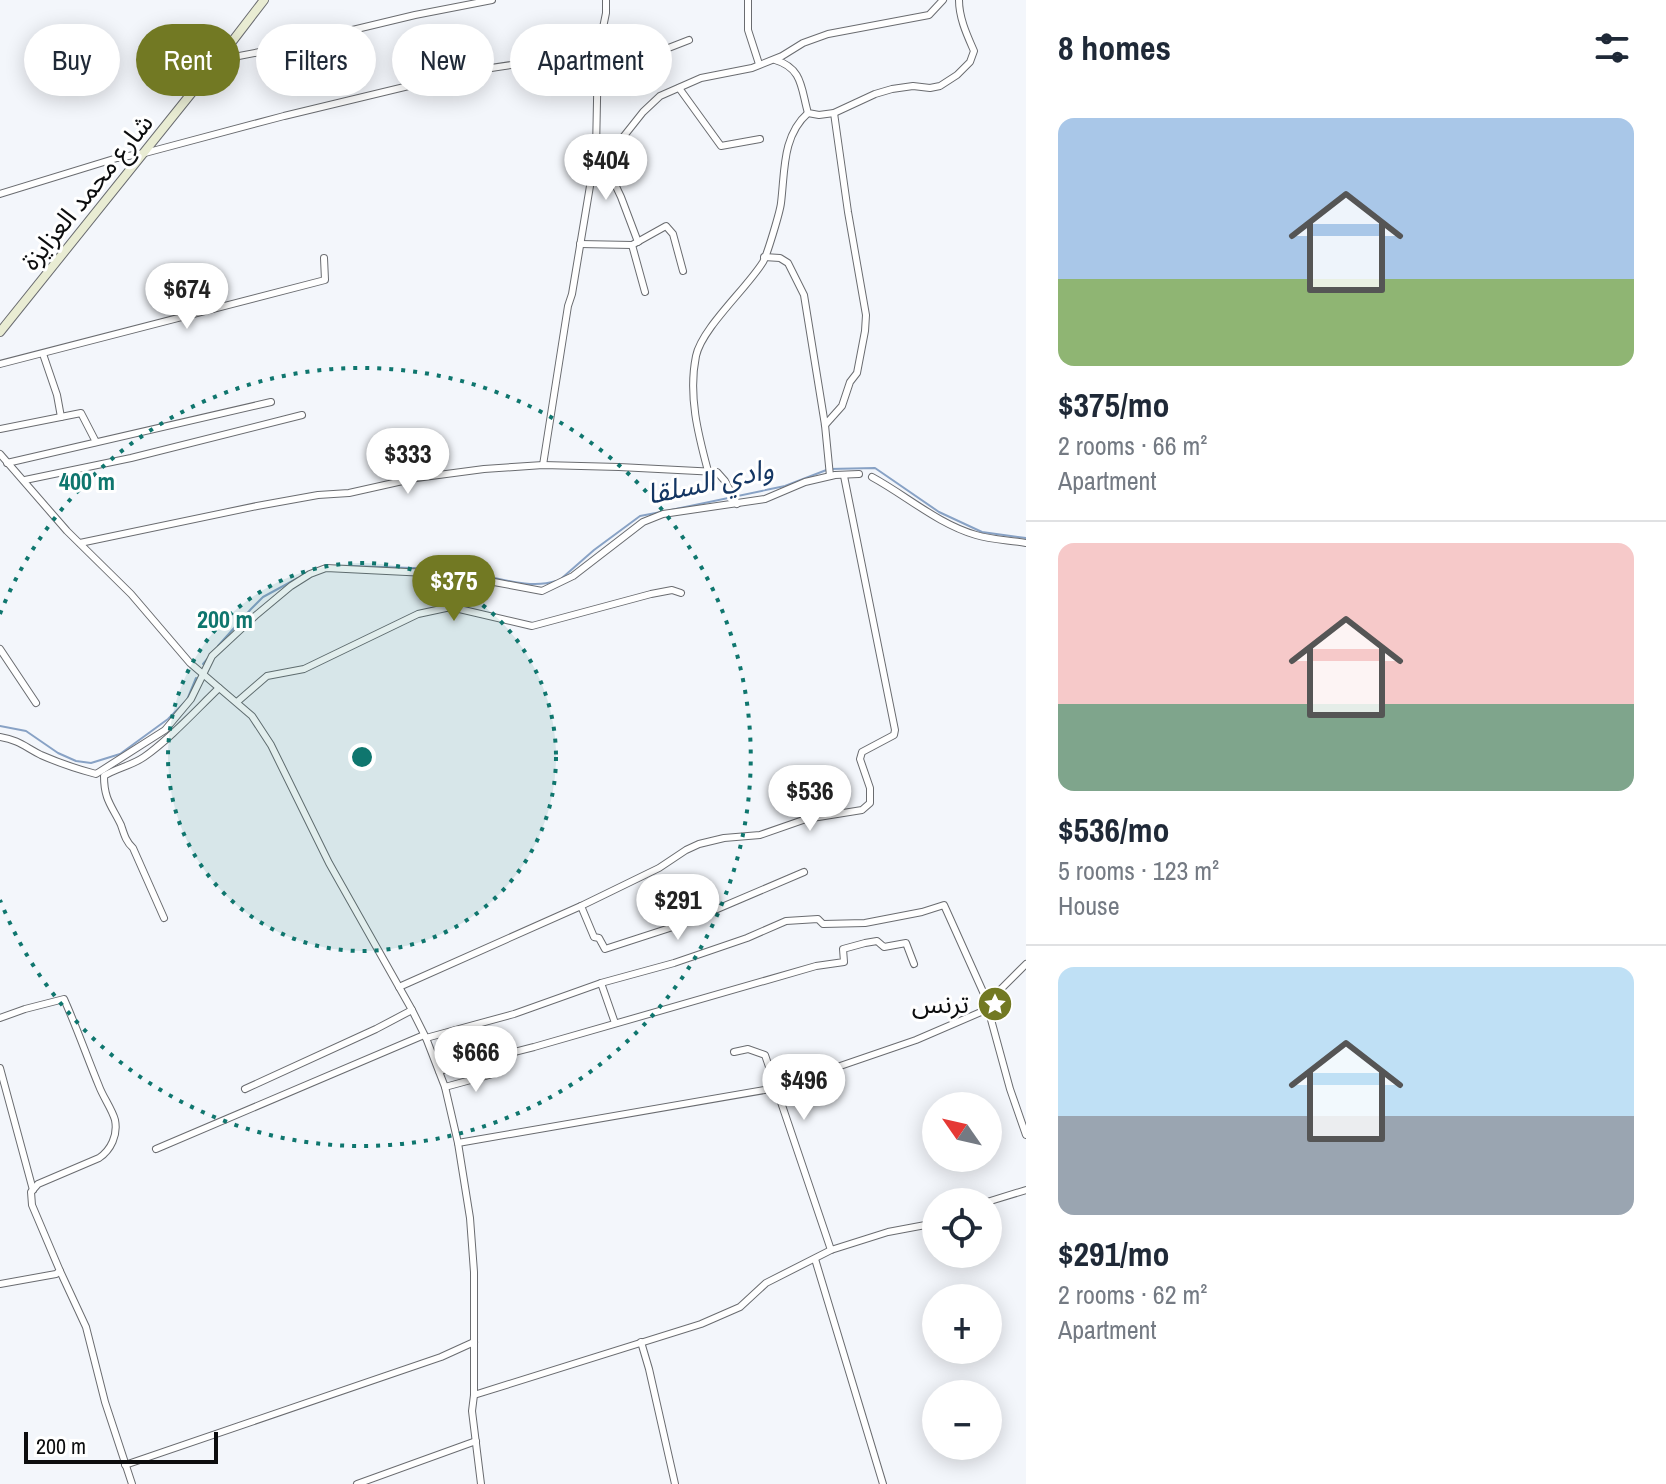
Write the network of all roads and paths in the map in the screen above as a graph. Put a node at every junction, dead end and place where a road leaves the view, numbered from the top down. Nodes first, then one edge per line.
1 (264, 0) edge
2 (492, 0) edge
3 (606, 0) edge
4 (748, 0) edge
5 (943, 0) edge
6 (959, 0) edge
7 (604, 24) edge
8 (240, 31) edge
9 (689, 40) dead end
10 (672, 47) edge
11 (240, 56) edge
12 (773, 60) junction
13 (759, 64) junction
14 (510, 65) edge
15 (679, 88) junction
16 (189, 96) edge
17 (598, 96) edge
18 (808, 113) junction
19 (834, 113) junction
20 (760, 139) dead end
21 (596, 150) junction
22 (145, 153) junction
23 (0, 194) edge
24 (635, 243) junction
25 (580, 244) junction
26 (764, 257) junction
27 (324, 258) dead end
28 (683, 271) dead end
29 (645, 292) dead end
30 (0, 332) edge
31 (43, 354) junction
32 (0, 364) edge
33 (271, 402) dead end
34 (302, 415) dead end
35 (61, 417) junction
36 (825, 425) junction
37 (0, 429) edge
38 (96, 442) junction
39 (0, 454) edge
40 (7, 463) junction
41 (543, 465) junction
42 (708, 471) junction
43 (859, 474) dead end
44 (830, 476) junction
45 (844, 476) junction
46 (872, 477) dead end
47 (25, 480) junction
48 (737, 504) junction
49 (80, 543) junction
50 (1026, 543) edge
51 (681, 593) dead end
52 (0, 649) edge
53 (202, 673) junction
54 (219, 688) junction
55 (237, 702) junction
56 (36, 703) dead end
57 (0, 737) edge
58 (804, 872) dead end
59 (581, 906) junction
60 (164, 918) dead end
61 (914, 964) dead end
62 (1026, 964) edge
63 (601, 983) junction
64 (399, 987) junction
65 (987, 1006) junction
66 (412, 1010) junction
67 (0, 1018) edge
68 (615, 1023) junction
69 (425, 1037) junction
70 (734, 1052) dead end
71 (0, 1068) edge
72 (439, 1071) junction
73 (500, 1072) dead end
74 (445, 1087) junction
75 (776, 1088) junction
76 (245, 1089) dead end
77 (1026, 1135) edge
78 (458, 1143) junction
79 (156, 1149) dead end
80 (33, 1190) junction
81 (1026, 1190) edge
82 (1002, 1197) edge
83 (922, 1226) edge
84 (831, 1250) junction
85 (815, 1259) junction
86 (60, 1271) junction
87 (0, 1284) edge
88 (474, 1342) junction
89 (641, 1342) junction
90 (474, 1395) junction
91 (476, 1441) junction
92 (125, 1465) junction
93 (132, 1484) edge
94 (357, 1484) edge
95 (481, 1484) edge
96 (675, 1484) edge
97 (883, 1484) edge

1 - 8 main road, شارع محمد العزايزة
2 - 11 street
3 - 7 street
4 - 13 street
5 - 12 street
6 - 19 street
9 - 10 street
12 - 13 street
12 - 18 street
13 - 15 street
14 - 22 street
15 - 20 street
15 - 21 street
16 - 22 main road, شارع محمد العزايزة
17 - 21 street
18 - 19 street
18 - 26 street
19 - 36 street
21 - 24 street
21 - 25 street
22 - 23 street
22 - 30 main road, شارع محمد العزايزة
24 - 25 street
24 - 28 street
24 - 29 street
25 - 41 street
26 - 36 street
26 - 42 street
27 - 31 street
31 - 32 street
31 - 35 street
33 - 38 street
34 - 47 street
35 - 37 street
35 - 38 street
36 - 44 street
38 - 40 street
39 - 40 street
40 - 47 street
41 - 42 street
41 - 49 street
42 - 48 street
43 - 45 street
44 - 45 street
44 - 48 street
45 - 59 street
46 - 50 street
47 - 49 street
48 - 53 street
49 - 53 street
51 - 55 street
52 - 56 street
53 - 54 street
53 - 57 street
54 - 55 street
54 - 60 street
55 - 64 street
58 - 59 street
59 - 64 street
61 - 68 street
62 - 65 street
63 - 65 street
63 - 68 street
63 - 69 street
64 - 66 street
65 - 75 street
65 - 77 street
66 - 69 street
66 - 76 street
67 - 80 street
68 - 72 street
69 - 72 street
69 - 79 street
70 - 75 street
71 - 80 street
72 - 74 street
73 - 74 street
74 - 78 street
75 - 78 street
75 - 84 street
78 - 88 street
80 - 86 street
81 - 82 street
83 - 84 street
84 - 85 street
85 - 89 street
85 - 97 street
86 - 87 street
86 - 92 street
88 - 90 street
88 - 92 street
89 - 90 street
89 - 96 street
90 - 91 street
91 - 94 street
91 - 95 street
92 - 93 street

